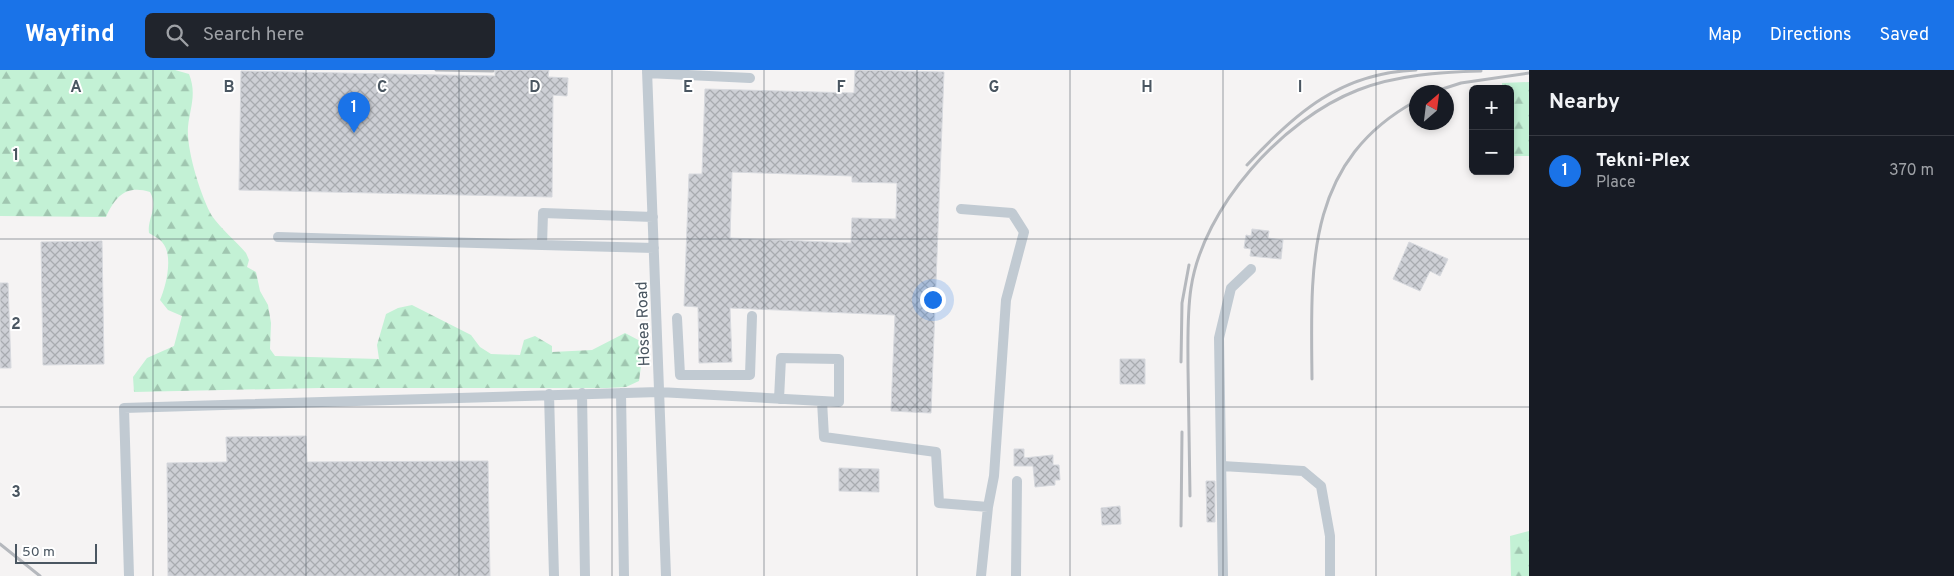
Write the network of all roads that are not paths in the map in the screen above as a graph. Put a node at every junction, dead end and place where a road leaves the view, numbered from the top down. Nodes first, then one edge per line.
1 (647, 71) edge
2 (750, 78) dead end
3 (961, 209) dead end
4 (653, 217) junction
5 (278, 237) dead end
6 (542, 245) junction
7 (654, 248) junction
8 (1251, 269) dead end
9 (752, 316) dead end
10 (677, 318) dead end
11 (701, 376) junction
12 (659, 392) junction
13 (582, 393) junction
14 (621, 393) junction
15 (550, 394) junction
16 (702, 395) junction
17 (779, 398) junction
18 (822, 401) junction
19 (1222, 466) junction
20 (1018, 482) dead end
21 (988, 507) junction
22 (129, 576) edge
23 (554, 576) edge
24 (585, 576) edge
25 (624, 576) edge
26 (666, 576) edge
27 (980, 576) edge
28 (1016, 576) edge
29 (1223, 576) edge
30 (1330, 576) edge

1 - 2 street
1 - 4 street, Hosea Road
3 - 21 street
4 - 6 street
4 - 7 street, Hosea Road
5 - 6 street
6 - 7 street
7 - 12 street, Hosea Road
8 - 19 street
9 - 11 street
10 - 11 street
11 - 16 street
12 - 14 street
12 - 16 street
12 - 26 street, Hosea Road
13 - 14 street
13 - 15 street
13 - 24 street
14 - 25 street
15 - 22 street
15 - 23 street
16 - 17 street
17 - 18 street
17 - 18 street
18 - 21 street
19 - 29 street
19 - 30 street
20 - 28 street
21 - 27 street

